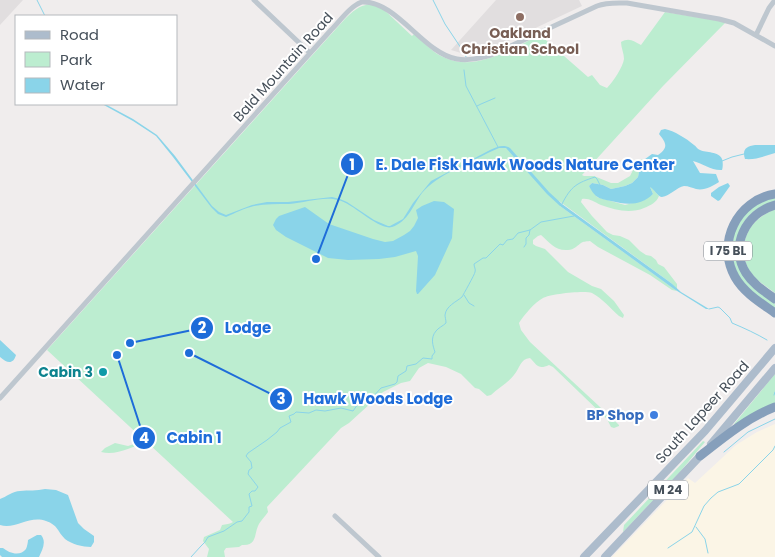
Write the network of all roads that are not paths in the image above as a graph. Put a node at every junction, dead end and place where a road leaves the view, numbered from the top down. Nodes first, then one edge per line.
1 (254, 0) edge
2 (775, 0) edge
3 (756, 35) junction
4 (775, 46) edge
5 (310, 53) junction
6 (775, 194) edge
7 (775, 205) edge
8 (775, 299) edge
9 (775, 313) edge
10 (775, 348) edge
11 (775, 368) edge
12 (0, 398) edge
13 (734, 398) junction
14 (775, 407) edge
15 (740, 411) junction
16 (700, 456) junction
17 (642, 498) junction
18 (336, 516) dead end
19 (636, 524) junction
20 (379, 557) edge
21 (584, 557) edge
22 (605, 557) edge

1 - 5 street
2 - 3 street
3 - 4 street, Bald Mountain Road
3 - 5 street, Bald Mountain Road
5 - 12 street, Bald Mountain Road
6 - 9 highway, I 75 BL
7 - 8 highway
10 - 13 main road, South Lapeer Road / M 24
11 - 15 main road, South Lapeer Road / M 24
13 - 15 main road
13 - 17 main road, South Lapeer Road / M 24
14 - 16 highway
15 - 16 main road, South Lapeer Road / M 24
16 - 19 main road, South Lapeer Road / M 24
17 - 19 main road
17 - 21 main road, South Lapeer Road / M 24
18 - 20 street
19 - 22 main road, South Lapeer Road / M 24

